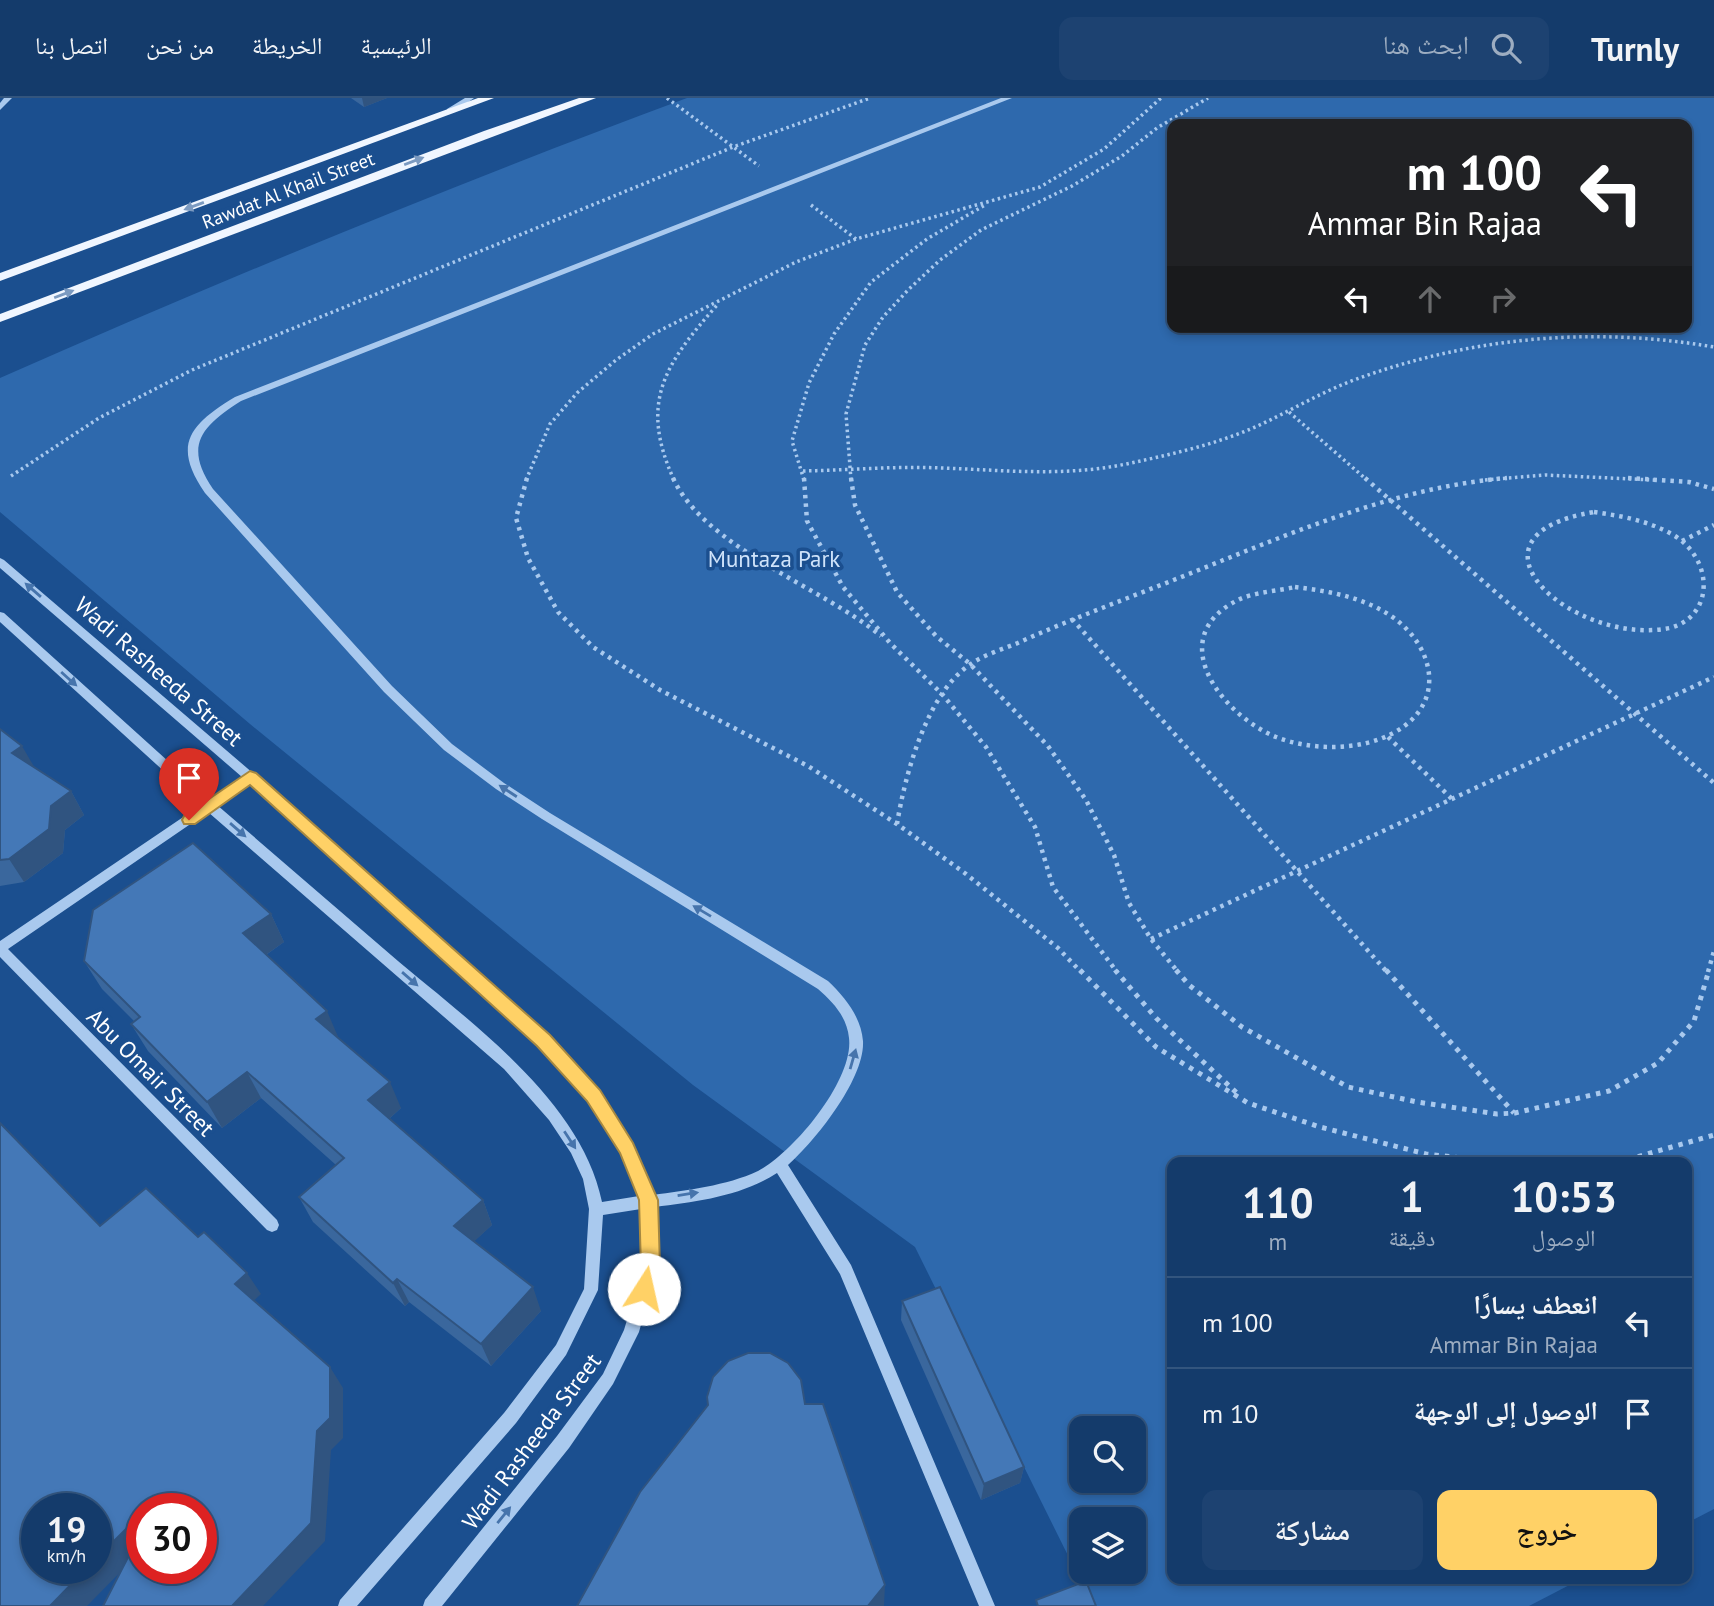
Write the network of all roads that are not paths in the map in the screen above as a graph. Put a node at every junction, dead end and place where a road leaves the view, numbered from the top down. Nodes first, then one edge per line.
1 (8, 98) edge
2 (470, 98) edge
3 (488, 98) edge
4 (590, 98) edge
5 (1008, 98) edge
6 (0, 108) edge
7 (450, 111) junction
8 (0, 277) edge
9 (0, 320) edge
10 (2, 566) edge
11 (0, 617) edge
12 (250, 777) junction
13 (210, 806) junction
14 (0, 948) edge
15 (780, 1164) junction
16 (648, 1200) junction
17 (596, 1209) junction
18 (272, 1225) dead end
19 (346, 1606) edge
20 (431, 1606) edge
21 (987, 1606) edge

1 - 6 street
2 - 7 street
3 - 7 main road, Rawdat Al Khail Street
9 -> 4 main road, Rawdat Al Khail Street
15 -> 5 street
7 -> 8 main road, Rawdat Al Khail Street
12 -> 10 street, Wadi Rasheeda Street
11 -> 13 street, Wadi Rasheeda Street
12 - 13 street
12 - 16 street, Wadi Rasheeda Street
13 - 14 street
13 -> 17 street, Wadi Rasheeda Street
14 - 18 street, Abu Omair Street
16 -> 15 street
15 - 21 street
16 - 17 street
20 -> 16 street, Wadi Rasheeda Street
17 - 19 street, Wadi Rasheeda Street

